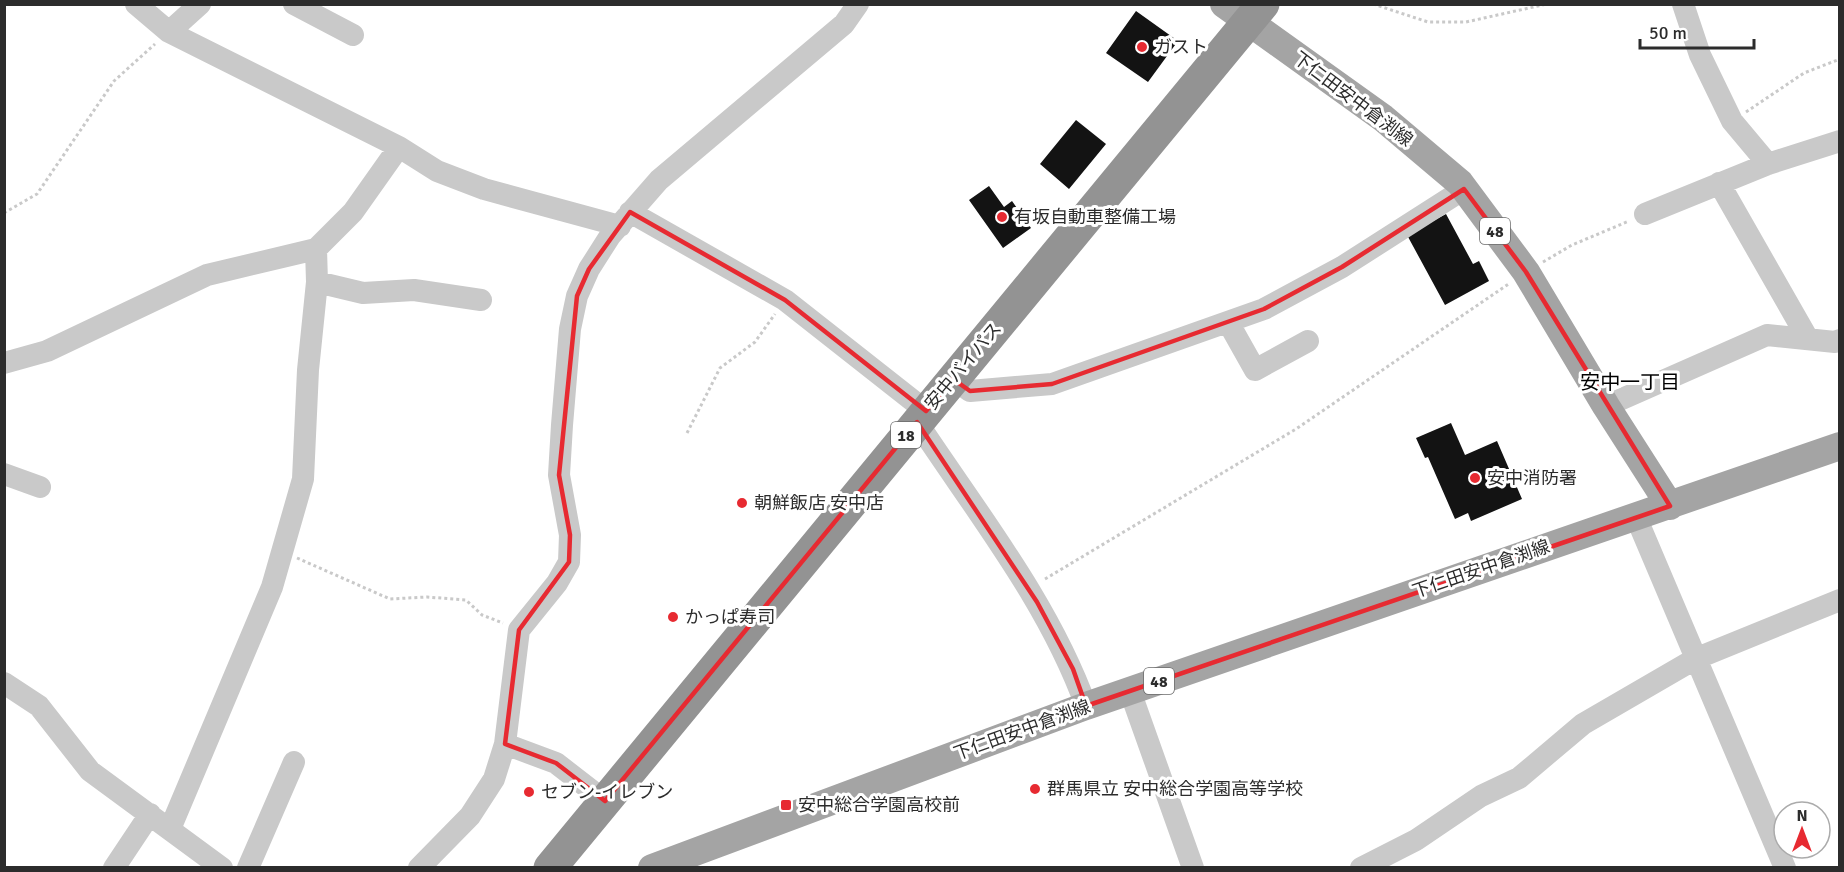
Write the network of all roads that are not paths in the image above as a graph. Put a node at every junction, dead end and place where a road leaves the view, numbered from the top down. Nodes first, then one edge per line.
1 (136, 4) edge
2 (200, 4) edge
3 (294, 4) edge
4 (858, 4) edge
5 (1683, 4) edge
6 (1245, 11) edge
7 (168, 32) junction
8 (353, 35) dead end
9 (1839, 141) edge
10 (399, 147) junction
11 (1768, 165) junction
12 (1719, 183) junction
13 (1464, 189) junction
14 (1645, 214) road end
15 (625, 219) junction
16 (316, 249) junction
17 (317, 282) junction
18 (481, 300) dead end
19 (1228, 322) junction
20 (1808, 339) junction
21 (1839, 340) edge
22 (1308, 341) dead end
23 (4, 363) edge
24 (953, 379) junction
25 (1605, 406) junction
26 (922, 417) junction
27 (1839, 446) edge
28 (4, 474) edge
29 (40, 487) dead end
30 (1670, 506) junction
31 (1636, 517) junction
32 (1839, 600) edge
33 (1695, 659) junction
34 (4, 683) edge
35 (1130, 691) junction
36 (1086, 706) junction
37 (505, 744) junction
38 (294, 762) dead end
39 (606, 801) junction
40 (150, 814) junction
41 (170, 829) junction
42 (114, 867) edge
43 (222, 867) edge
44 (248, 867) edge
45 (418, 867) edge
46 (550, 867) edge
47 (652, 867) edge
48 (1193, 867) edge
49 (1361, 867) edge
50 (1785, 867) edge

1 - 7 street
2 - 7 street
3 - 8 street
4 - 15 street
5 - 11 street
6 - 13 main road, 下仁田安中倉渕線 / 48
6 - 24 highway, 安中バイパス / 18
7 - 10 street
9 - 11 street
10 - 15 street
10 - 16 street
11 - 12 street
12 - 14 street
12 - 20 street
13 - 19 street
13 - 25 main road, 下仁田安中倉渕線 / 48
15 - 26 street
15 - 37 street
16 - 17 street
16 - 23 street
17 - 18 street
17 - 41 street
19 - 22 street
19 - 24 street
20 - 21 street
20 - 25 street
24 - 26 highway, 安中バイパス / 18
25 - 30 main road, 下仁田安中倉渕線 / 48
26 - 36 street
26 - 39 highway, 安中バイパス / 18
27 - 30 main road
28 - 29 street
30 - 31 main road, 下仁田安中倉渕線 / 48
31 - 33 street
31 - 35 main road, 下仁田安中倉渕線 / 48
32 - 33 street
33 - 49 street
33 - 50 street
34 - 40 street
35 - 36 main road, 下仁田安中倉渕線 / 48
35 - 48 street
36 - 47 main road, 下仁田安中倉渕線 / 48
37 - 39 street
37 - 45 street
38 - 44 street
39 - 46 highway, 安中バイパス / 18
40 - 41 street
40 - 42 street
41 - 43 street

